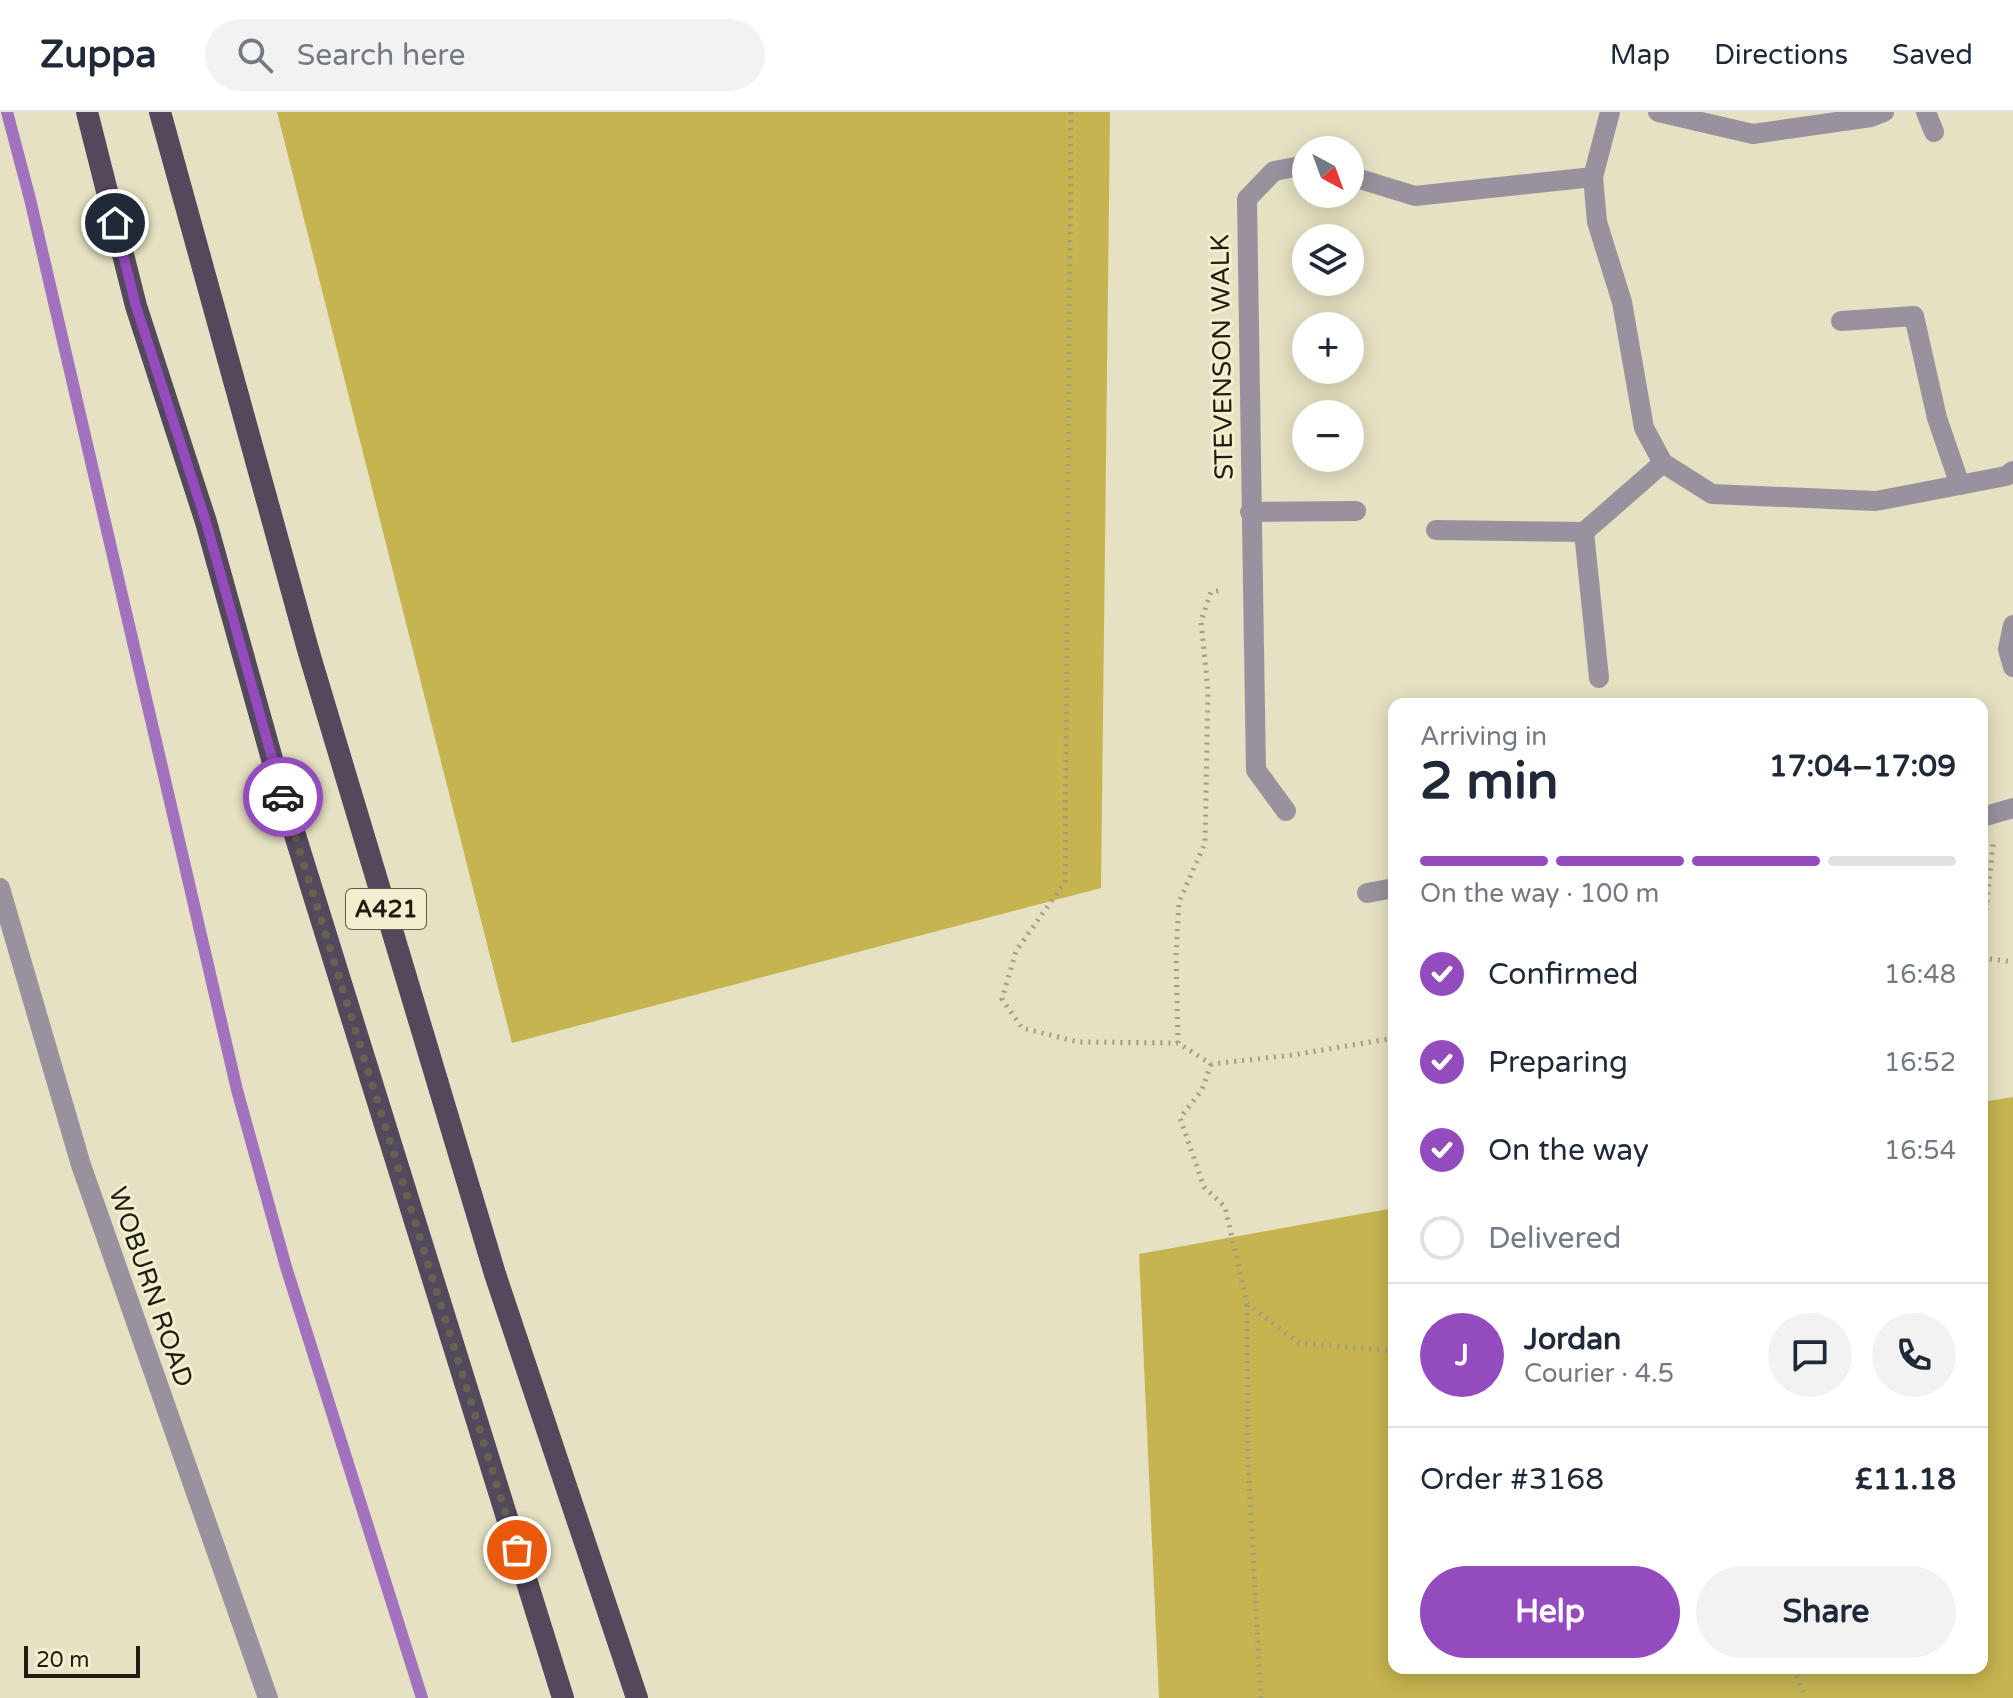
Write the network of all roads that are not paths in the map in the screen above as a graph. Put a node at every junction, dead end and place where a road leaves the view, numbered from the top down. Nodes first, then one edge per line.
1 (87, 112) edge
2 (160, 112) edge
3 (1610, 112) edge
4 (1658, 112) edge
5 (1884, 112) edge
6 (1926, 112) edge
7 (1934, 132) dead end
8 (1292, 168) edge
9 (1593, 177) junction
10 (1364, 180) edge
11 (1841, 321) dead end
12 (1663, 463) junction
13 (2011, 479) edge
14 (1960, 485) junction
15 (1356, 511) dead end
16 (1250, 512) junction
17 (1436, 530) dead end
18 (1584, 532) junction
19 (2013, 625) edge
20 (2013, 667) edge
21 (1599, 678) dead end
22 (1286, 811) dead end
23 (0, 888) edge
24 (1388, 889) edge
25 (1367, 893) dead end
26 (268, 1698) edge
27 (563, 1698) edge
28 (637, 1698) edge

1 - 27 highway, A421
2 - 28 highway, A421
3 - 9 street
4 - 5 street
6 - 7 street
8 - 16 street, STEVENSON WALK
9 - 10 street
9 - 12 street
11 - 14 street
12 - 14 street
12 - 18 street
13 - 14 street
15 - 16 street
16 - 22 street, STEVENSON WALK
17 - 18 street
18 - 21 street
19 - 20 street
23 - 26 street, WOBURN ROAD
24 - 25 street

